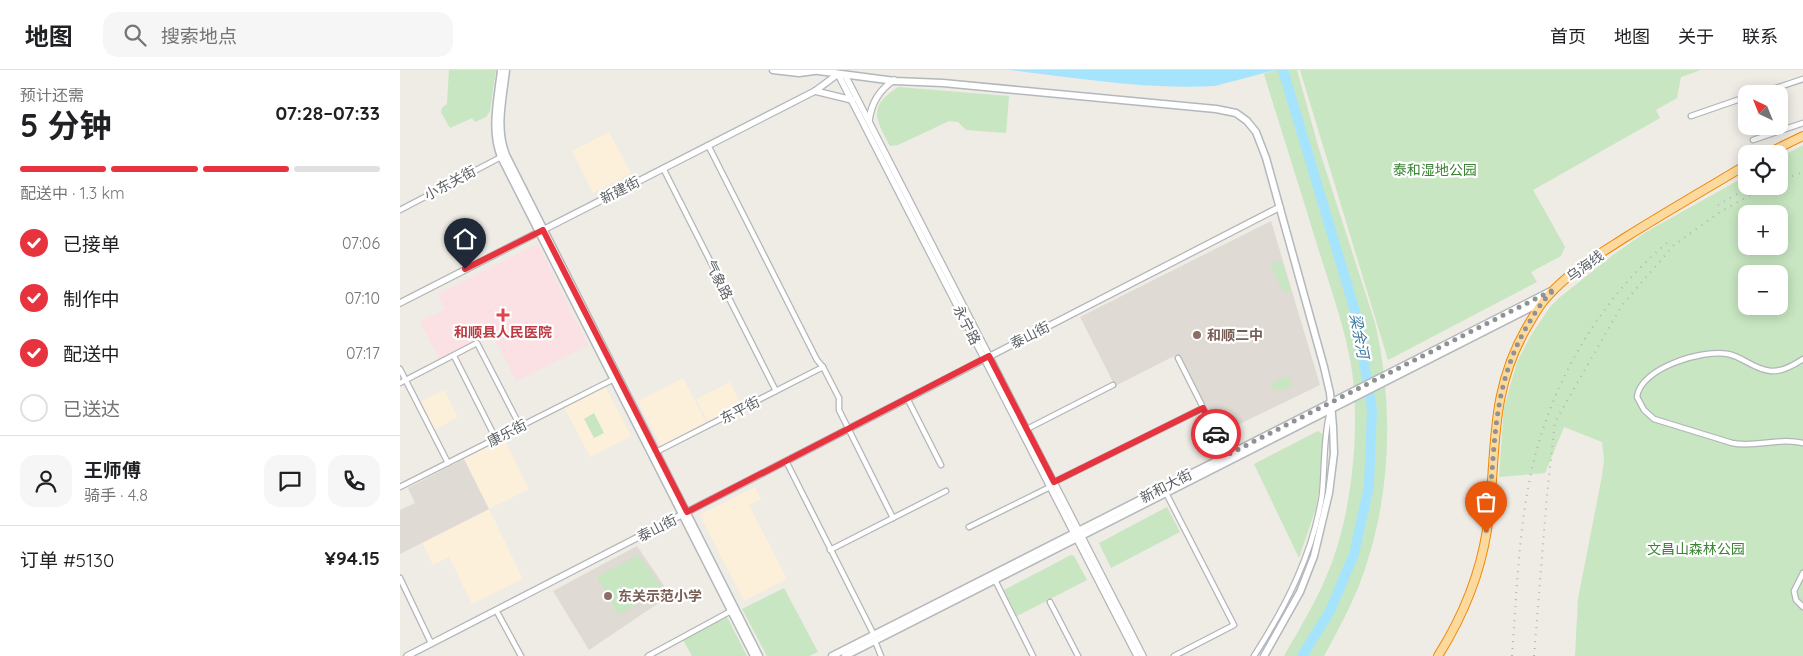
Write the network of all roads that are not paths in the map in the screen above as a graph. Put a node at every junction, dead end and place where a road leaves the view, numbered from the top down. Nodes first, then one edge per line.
1 (501, 70) edge
2 (506, 70) edge
3 (773, 70) edge
4 (813, 70) edge
5 (842, 74) junction
6 (1803, 79) edge
7 (894, 80) junction
8 (1785, 85) edge
9 (815, 91) junction
10 (852, 100) junction
11 (1738, 101) edge
12 (1691, 116) dead end
13 (869, 120) junction
14 (1803, 123) edge
15 (1803, 136) edge
16 (1753, 140) dead end
17 (708, 145) junction
18 (1784, 145) edge
19 (501, 157) junction
20 (663, 168) junction
21 (1738, 170) edge
22 (1280, 206) junction
23 (400, 210) edge
24 (541, 231) junction
25 (1555, 289) junction
26 (400, 302) edge
27 (1543, 302) junction
28 (454, 356) junction
29 (987, 357) junction
30 (1178, 358) dead end
31 (1803, 359) edge
32 (823, 367) junction
33 (400, 369) edge
34 (1387, 376) junction
35 (614, 379) junction
36 (406, 380) junction
37 (400, 383) edge
38 (1113, 385) dead end
39 (776, 391) junction
40 (907, 398) junction
41 (1331, 405) junction
42 (1203, 408) junction
43 (520, 426) junction
44 (848, 429) junction
45 (1027, 429) junction
46 (496, 439) junction
47 (1803, 444) edge
48 (656, 452) junction
49 (1227, 455) junction
50 (786, 461) junction
51 (448, 463) junction
52 (941, 465) dead end
53 (1052, 484) junction
54 (400, 487) edge
55 (946, 491) dead end
56 (1166, 493) junction
57 (685, 514) junction
58 (894, 518) junction
59 (969, 527) dead end
60 (1078, 534) junction
61 (830, 550) junction
62 (1803, 573) edge
63 (400, 578) edge
64 (995, 580) junction
65 (1050, 602) dead end
66 (1803, 607) edge
67 (496, 610) junction
68 (731, 610) junction
69 (874, 638) junction
70 (431, 643) junction
71 (406, 656) edge
72 (521, 656) edge
73 (648, 656) edge
74 (754, 656) edge
75 (759, 656) edge
76 (832, 656) edge
77 (845, 656) edge
78 (881, 656) edge
79 (1032, 656) edge
80 (1078, 656) edge
81 (1137, 656) edge
82 (1143, 656) edge
83 (1174, 656) edge
84 (1254, 656) edge
85 (1264, 656) edge
86 (1438, 656) edge

1 - 19 main road
2 - 24 main road
3 - 4 main road
4 - 5 main road
5 - 7 main road
5 - 9 street, 新建街
5 - 10 street, 永宁路
5 - 13 street, 永宁路
6 - 8 street
7 - 13 street
7 - 22 main road
9 - 10 street
9 - 17 street, 新建街
10 - 29 street, 永宁路
11 - 12 street
13 - 29 street, 永宁路
14 - 16 street
15 - 18 highway
17 - 20 street, 新建街
17 - 32 street
19 - 23 street, 小东关街
19 - 24 main road
20 - 24 street, 新建街
20 - 39 street, 气象路
21 - 25 highway, 乌海线
22 - 29 street, 泰山街
22 - 41 main road
24 - 26 street, 新建街
24 - 35 main road
24 - 48 main road
25 - 27 highway, 乌海线
25 - 34 main road, 新和大街
27 - 34 main road, 新和大街
27 - 86 highway, 乌海线
28 - 36 street
28 - 43 street
28 - 46 street
29 - 40 street, 泰山街
29 - 45 street, 永宁路
29 - 53 street, 永宁路
30 - 42 street
31 - 47 street
32 - 39 street, 东平街
32 - 44 street
33 - 36 street
34 - 41 main road, 新和大街
35 - 43 street, 康乐街
35 - 57 main road
36 - 37 street
36 - 51 street
38 - 45 street
39 - 48 street, 东平街
40 - 44 street, 泰山街
40 - 52 street
41 - 49 main road, 新和大街
41 - 56 main road, 新和大街
41 - 84 street
41 - 85 main road
42 - 49 street
42 - 53 street
43 - 46 street, 康乐街
44 - 50 street, 泰山街
44 - 58 street
45 - 53 street, 永宁路
46 - 51 street, 康乐街
48 - 57 main road
49 - 60 main road, 新和大街
50 - 57 street, 泰山街
50 - 61 street
51 - 54 street, 康乐街
53 - 59 street
53 - 60 street, 永宁路
55 - 58 street
56 - 60 main road, 新和大街
56 - 83 street
57 - 67 street, 泰山街
57 - 68 main road
57 - 75 main road
58 - 61 street
60 - 64 main road, 新和大街
60 - 69 main road, 新和大街
60 - 81 street, 永宁路
60 - 82 street, 永宁路
61 - 69 street
62 - 66 street
63 - 70 street
64 - 69 main road, 新和大街
64 - 79 street
65 - 80 street
67 - 70 street, 泰山街
67 - 72 street
68 - 73 street
68 - 74 main road
69 - 76 main road, 新和大街
69 - 77 main road, 新和大街
69 - 78 street
70 - 71 street, 泰山街

